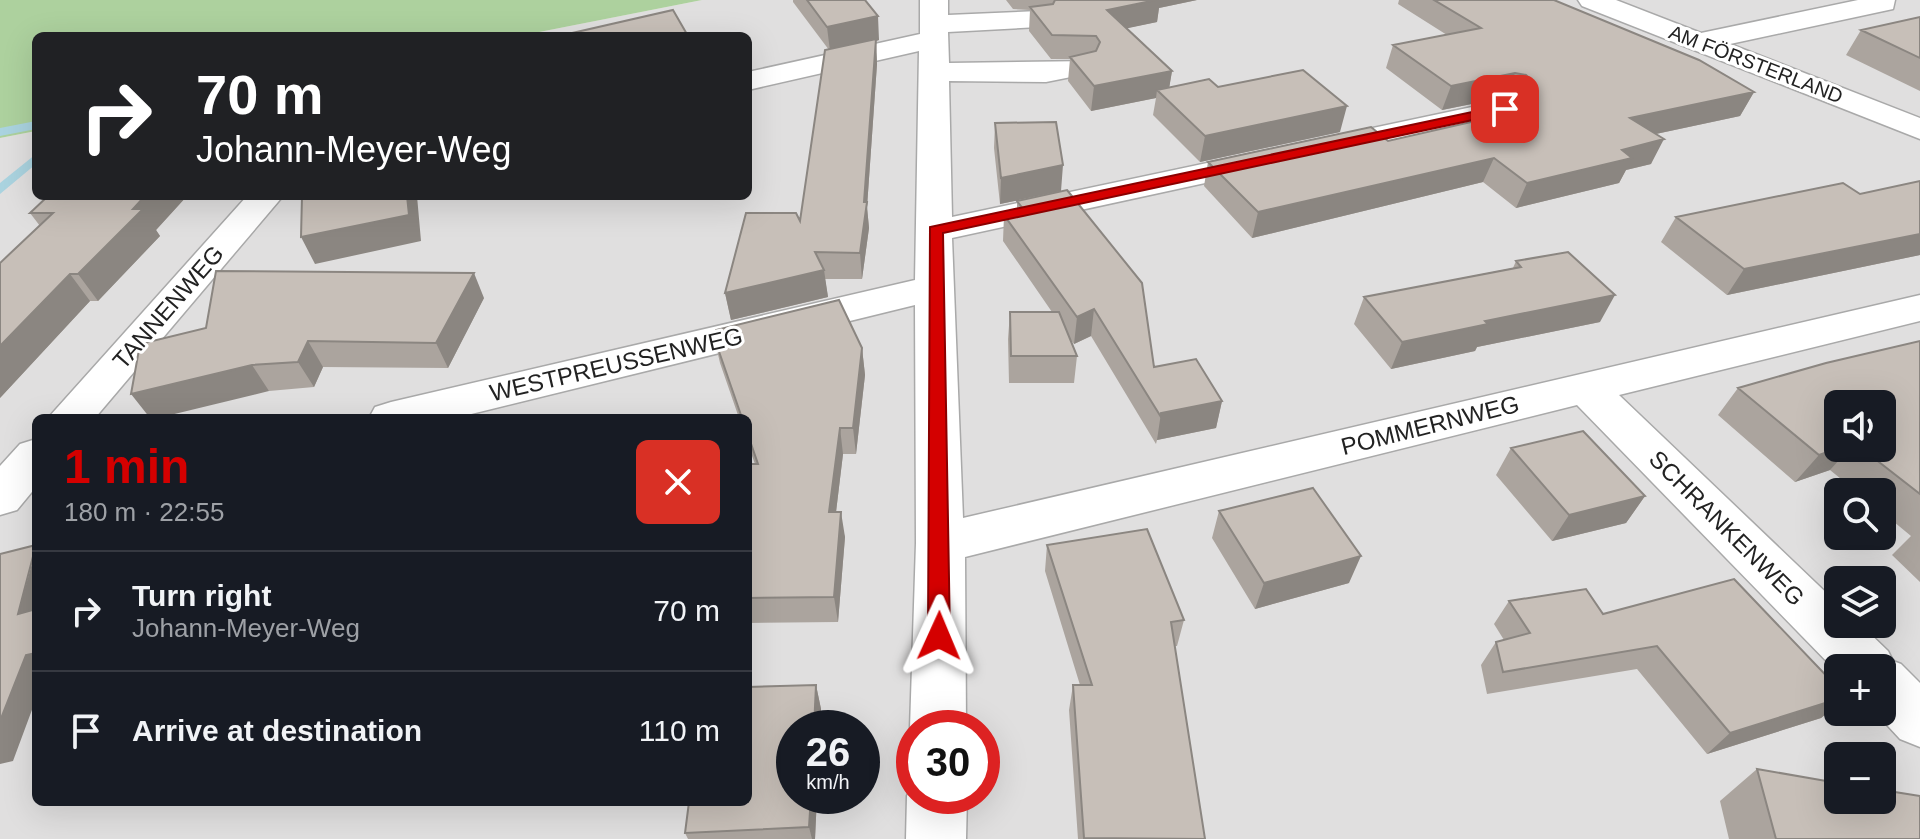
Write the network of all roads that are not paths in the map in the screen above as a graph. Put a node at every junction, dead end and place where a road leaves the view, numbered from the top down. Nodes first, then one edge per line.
1 (1592, 0) edge
2 (1883, 3) dead end
3 (1039, 19) edge
4 (933, 34) edge
5 (1699, 42) junction
6 (1080, 67) edge
7 (752, 80) edge
8 (1505, 109) edge
9 (1920, 129) edge
10 (262, 200) edge
11 (935, 231) junction
12 (934, 288) junction
13 (1920, 308) edge
14 (1585, 388) junction
15 (74, 414) edge
16 (408, 414) edge
17 (32, 461) edge
18 (0, 497) edge
19 (32, 504) edge
20 (0, 511) edge
21 (940, 543) junction
22 (1855, 654) edge
23 (1896, 696) edge
24 (938, 710) edge
25 (1920, 721) edge
26 (937, 814) edge
27 (936, 839) edge

1 - 5 street, AM FÖRSTERLAND
2 - 5 street
3 - 4 street
4 - 6 street
4 - 7 street
4 - 11 street
5 - 9 street, AM FÖRSTERLAND
8 - 11 street
10 - 15 street, TANNENWEG
11 - 12 street
12 - 16 street, WESTPREUSSENWEG
12 - 21 street
13 - 14 street, POMMERNWEG
14 - 21 street, POMMERNWEG
14 - 22 street, SCHRANKENWEG
17 - 18 street
19 - 20 street
21 - 24 street
23 - 25 street
26 - 27 street

